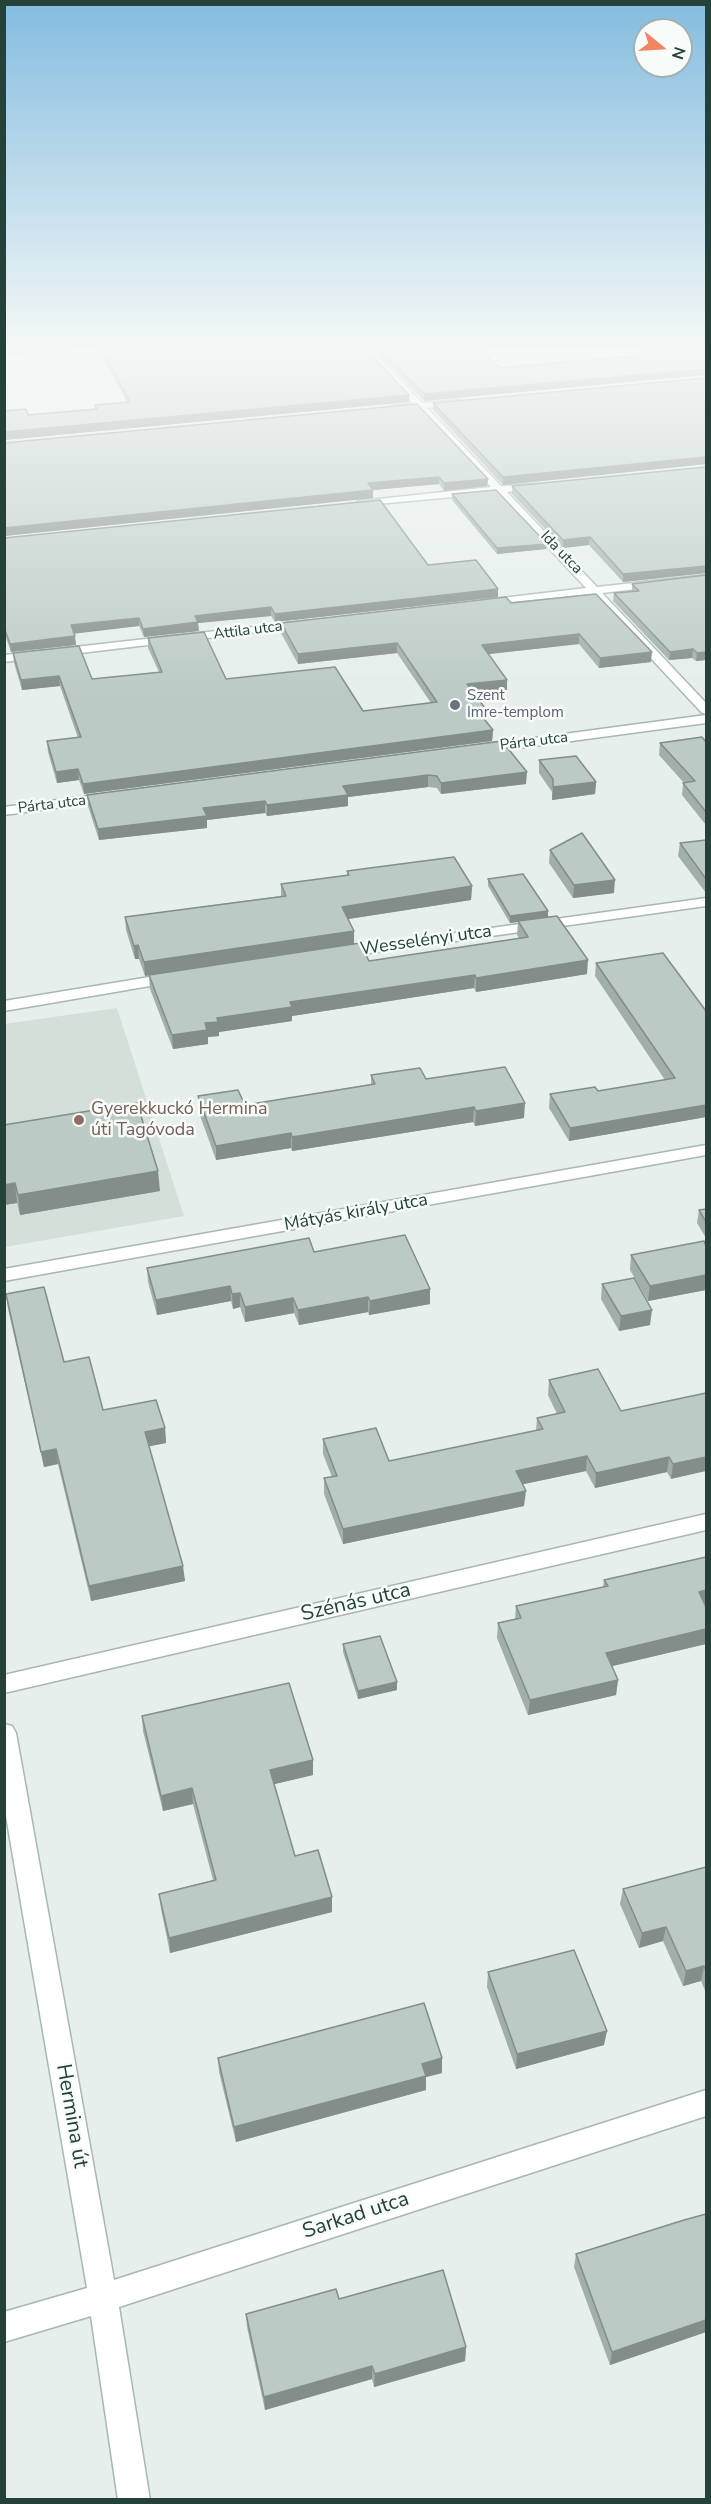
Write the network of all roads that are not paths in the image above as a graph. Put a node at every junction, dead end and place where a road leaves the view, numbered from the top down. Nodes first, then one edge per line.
1 (473, 463) edge
2 (545, 485) edge
3 (499, 490) junction
4 (346, 506) edge
5 (706, 578) edge
6 (596, 590) junction
7 (478, 604) edge
8 (312, 623) edge
9 (4, 659) edge
10 (706, 710) edge
11 (706, 719) edge
12 (472, 750) edge
13 (122, 796) edge
14 (4, 811) edge
15 (706, 902) edge
16 (329, 955) edge
17 (189, 976) edge
18 (4, 1006) edge
19 (706, 1150) edge
20 (4, 1275) edge
21 (706, 1522) edge
22 (4, 1684) edge
23 (4, 1733) edge
24 (706, 2103) edge
25 (103, 2298) junction
26 (4, 2327) edge
27 (134, 2499) edge

1 - 3 street, Ida utca
2 - 3 street
3 - 4 street
3 - 6 street, Ida utca
5 - 6 street
6 - 7 street
6 - 10 street, Ida utca
8 - 9 street, Attila utca
11 - 12 street, Párta utca
13 - 14 street, Párta utca
15 - 16 street, Wesselényi utca
17 - 18 street
19 - 20 street, Mátyás király utca
21 - 22 street, Szénás utca
23 - 25 street, Hermina út
24 - 25 street, Sarkad utca
25 - 26 street, Sarkad utca
25 - 27 street, Hermina út

